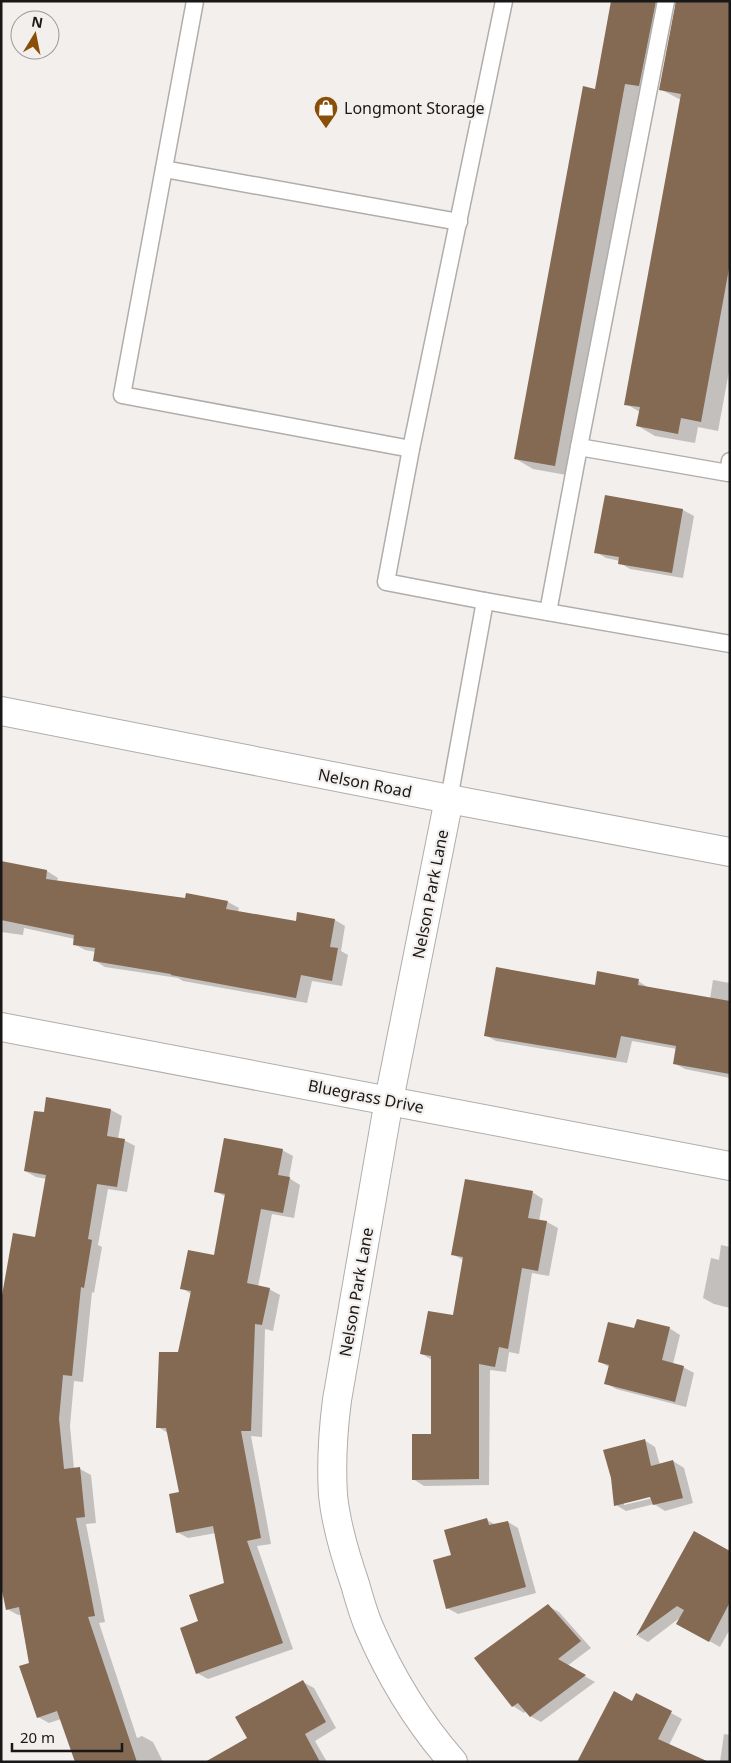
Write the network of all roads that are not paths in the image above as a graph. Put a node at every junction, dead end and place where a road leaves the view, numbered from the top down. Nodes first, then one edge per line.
1 (195, 1) edge
2 (504, 1) edge
3 (666, 1) edge
4 (164, 169) junction
5 (459, 222) junction
6 (579, 447) junction
7 (411, 449) junction
8 (730, 461) edge
9 (485, 601) junction
10 (548, 612) junction
11 (730, 644) edge
12 (1, 711) edge
13 (449, 800) junction
14 (730, 852) edge
15 (1, 1027) edge
16 (389, 1100) junction
17 (730, 1166) edge
18 (453, 1762) edge

1 - 4 lane
2 - 5 lane
3 - 6 lane
4 - 5 lane
4 - 7 lane
5 - 7 lane
6 - 8 lane
6 - 10 lane
7 - 9 lane
9 - 10 lane
9 - 13 lane
10 - 11 lane
12 - 13 street, Nelson Road
13 - 14 street, Nelson Road
13 - 16 street, Nelson Park Lane
15 - 16 street, Bluegrass Drive
16 - 17 street, Bluegrass Drive
16 - 18 street, Nelson Park Lane

